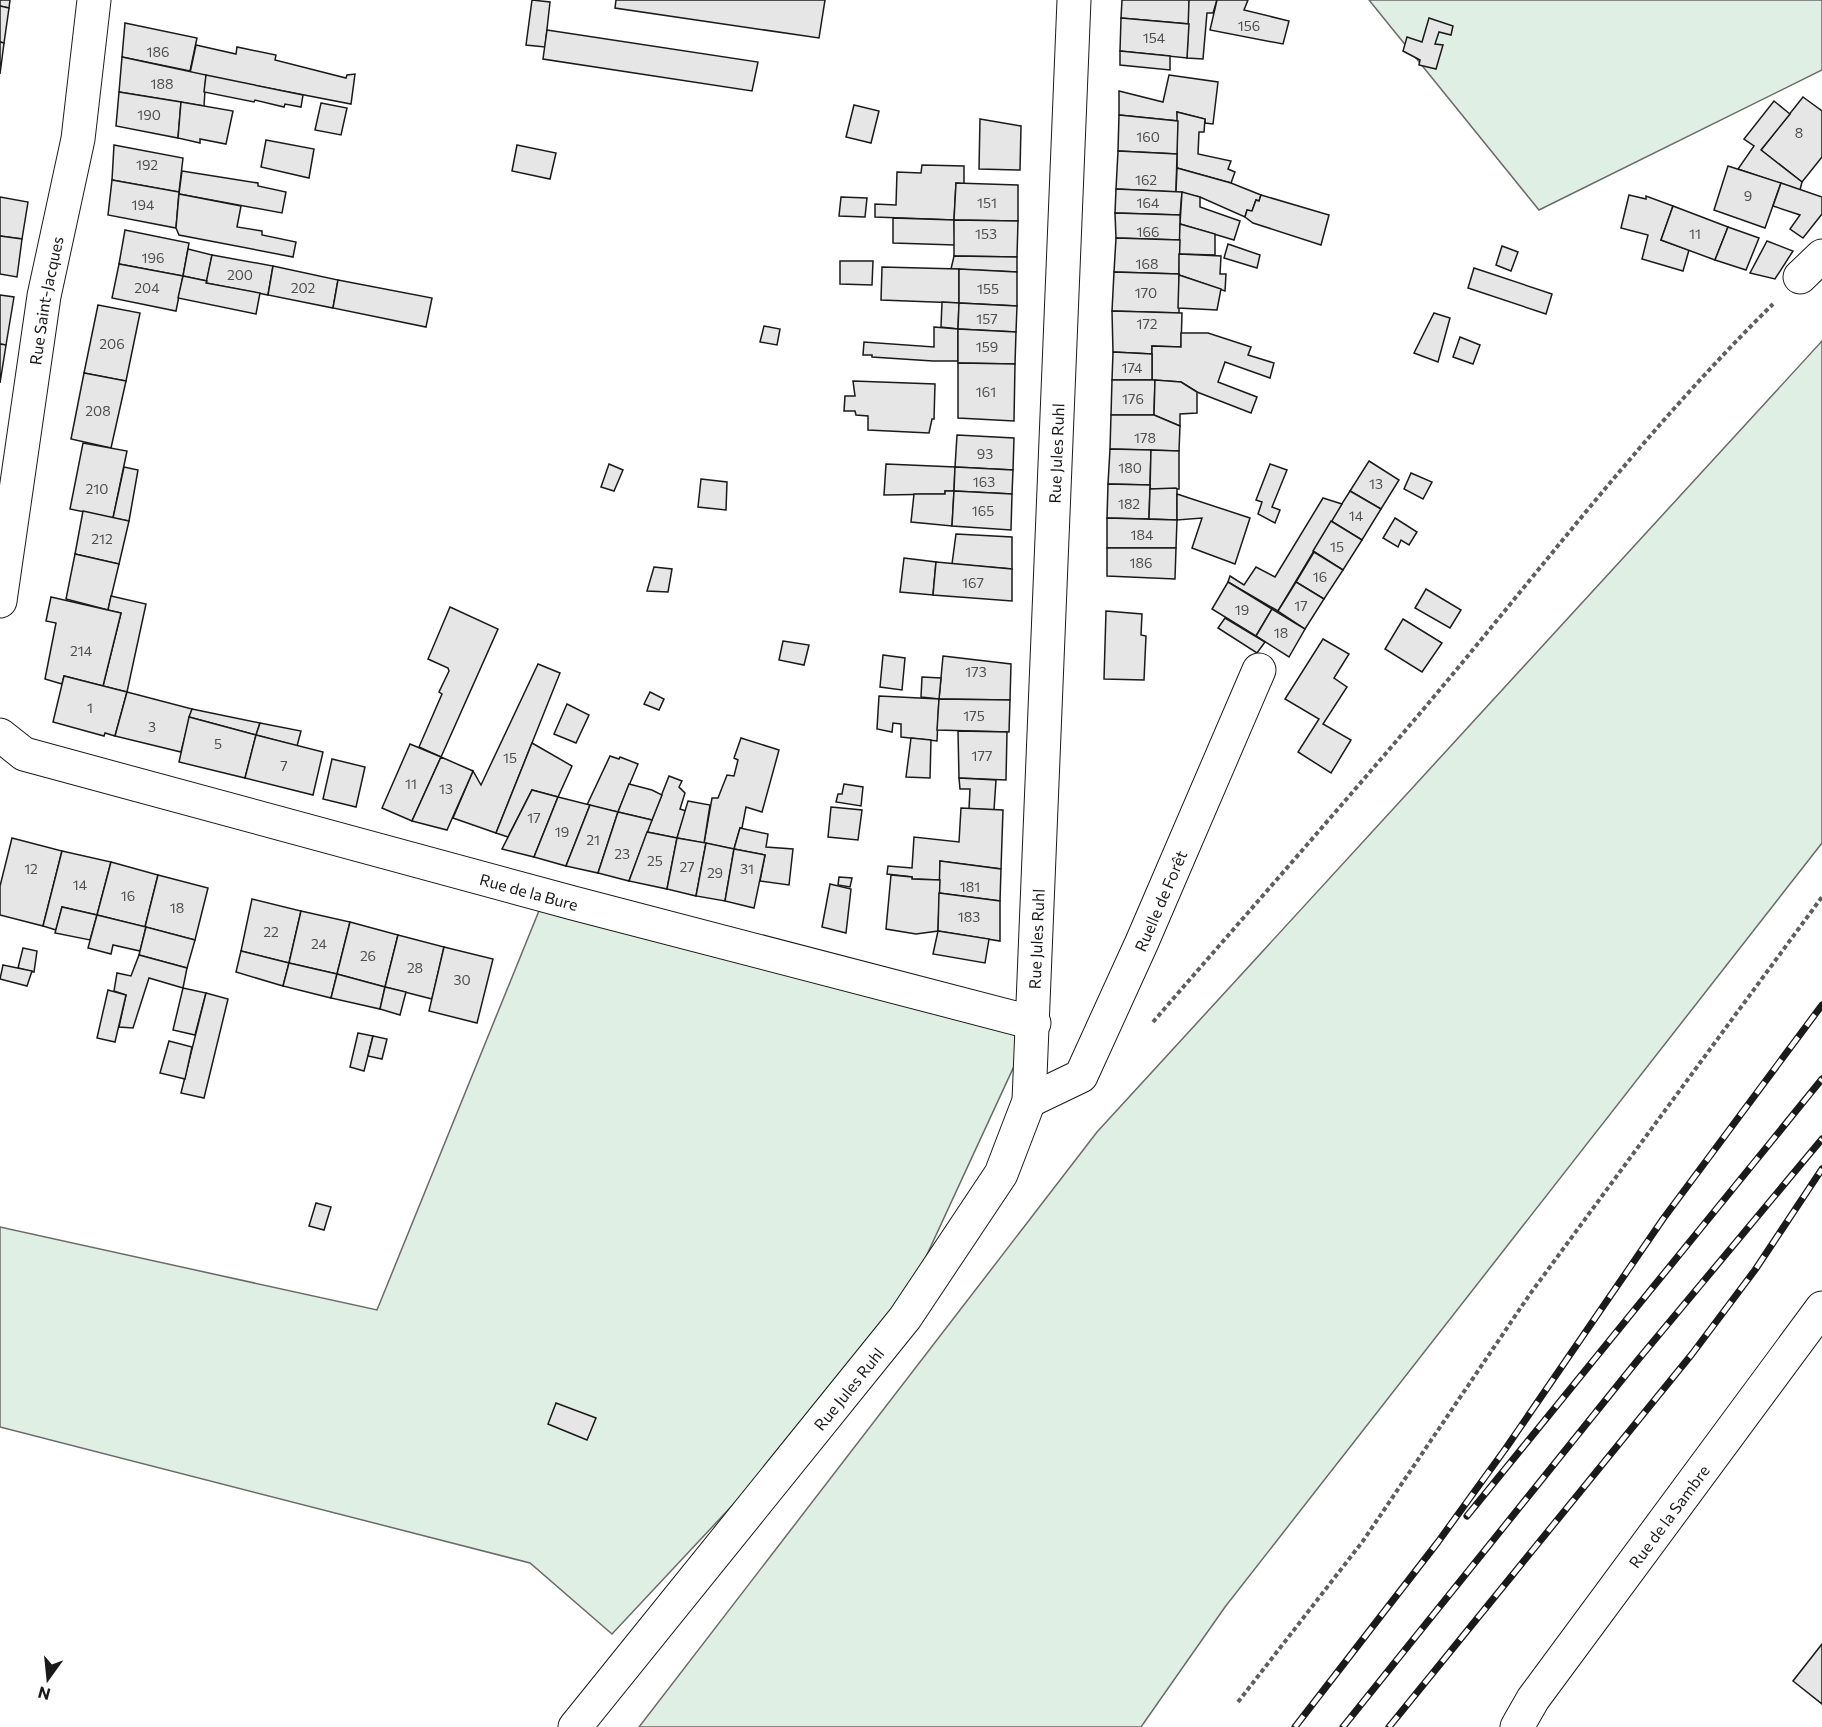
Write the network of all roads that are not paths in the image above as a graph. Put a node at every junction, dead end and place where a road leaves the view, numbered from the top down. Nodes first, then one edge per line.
1 (94, 0) edge
2 (1074, 0) edge
3 (0, 601) edge
4 (1259, 670) dead end
5 (12, 744) edge
6 (1034, 1023) junction
7 (1029, 1101) junction
8 (1822, 1308) edge
9 (575, 1727) edge
10 (1516, 1727) edge

1 - 3 street, Rue Saint-Jacques
2 - 6 street, Rue Jules Ruhl
4 - 7 street, Ruelle de Forêt
5 - 6 street, Rue de la Bure
6 - 7 street, Rue Jules Ruhl
7 - 9 street, Rue Jules Ruhl
8 - 10 street, Rue de la Sambre

